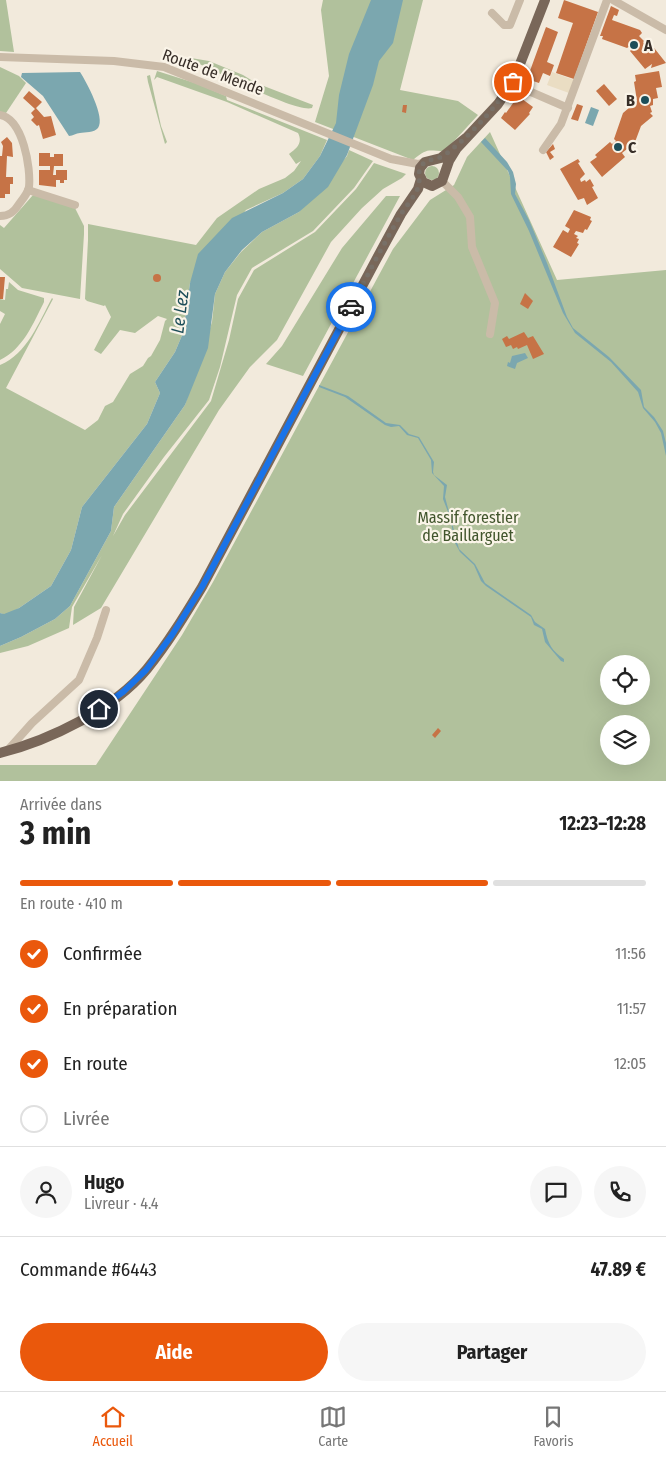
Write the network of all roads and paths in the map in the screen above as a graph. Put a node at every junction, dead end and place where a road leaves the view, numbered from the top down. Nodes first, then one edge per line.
1 (520, 0) edge
2 (544, 0) edge
3 (607, 0) edge
4 (613, 0) edge
5 (492, 12) dead end
6 (666, 30) edge
7 (0, 56) edge
8 (513, 82) junction
9 (568, 108) junction
10 (0, 115) edge
11 (466, 138) junction
12 (543, 150) dead end
13 (429, 161) junction
14 (405, 162) junction
15 (420, 176) junction
16 (444, 178) junction
17 (432, 186) junction
18 (28, 190) junction
19 (75, 205) dead end
20 (0, 216) edge
21 (383, 248) junction
22 (490, 334) dead end
23 (106, 610) dead end
24 (3, 753) edge

1 - 5 street
2 - 8 main road
3 - 9 street
4 - 6 street
7 - 14 street, Route de Mende
8 - 9 street
8 - 11 main road
9 - 12 street
10 - 18 street
11 - 13 main road
11 - 16 main road
13 - 14 street
13 - 15 main road
14 - 15 street
15 - 17 main road
15 - 21 main road
16 - 17 main road
16 - 22 street
17 - 21 main road
18 - 19 street
18 - 20 street
21 - 24 main road
23 - 24 street

